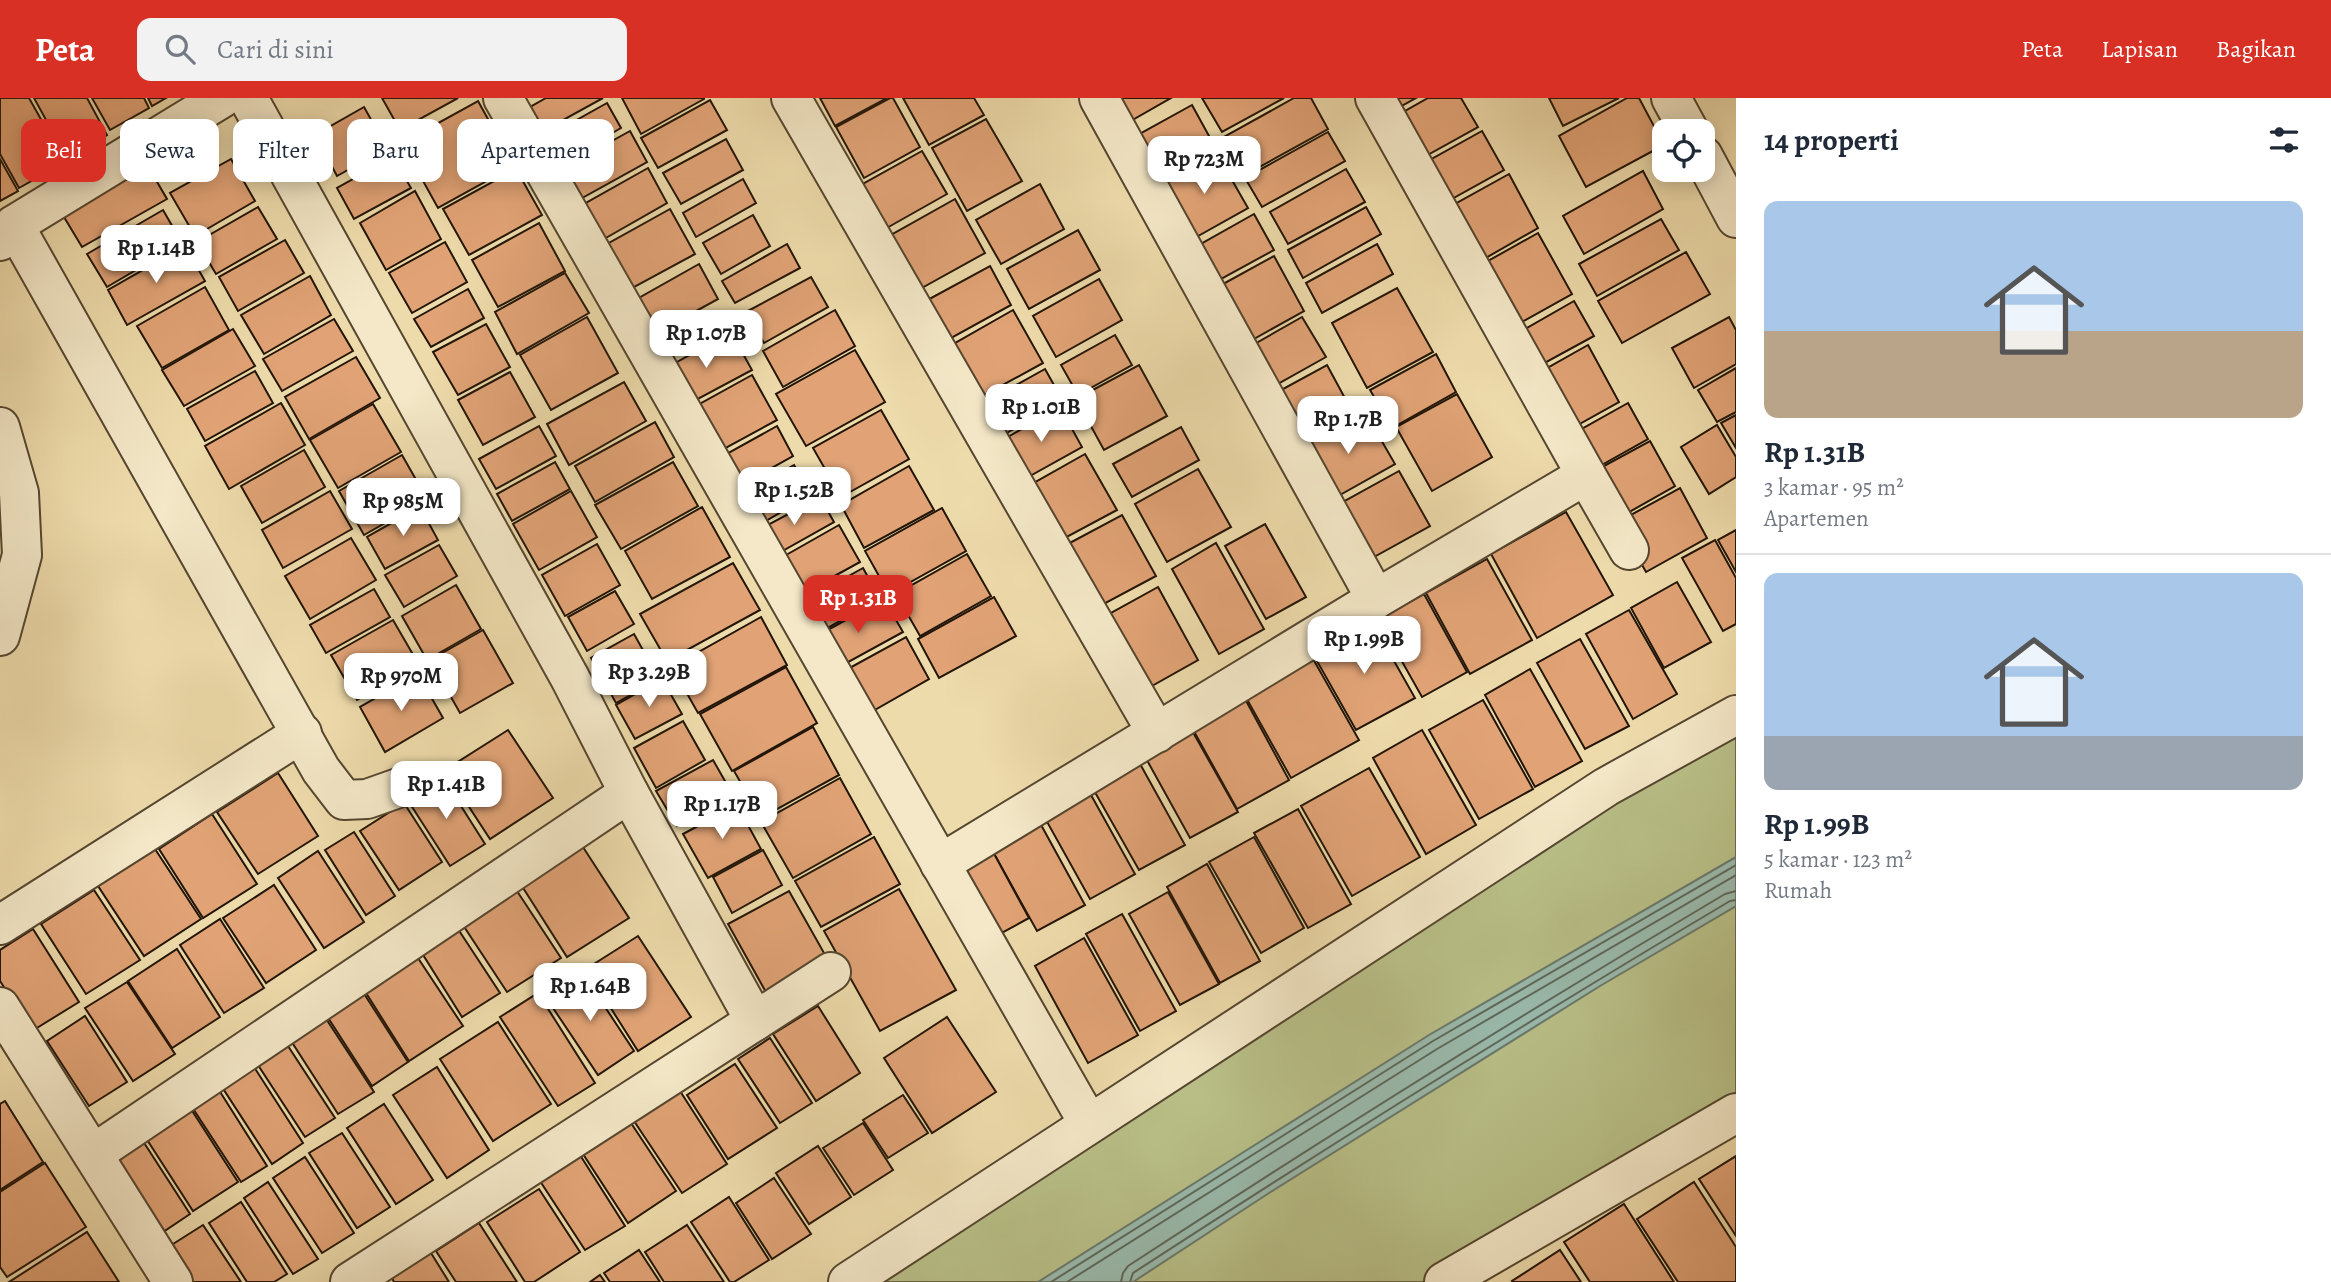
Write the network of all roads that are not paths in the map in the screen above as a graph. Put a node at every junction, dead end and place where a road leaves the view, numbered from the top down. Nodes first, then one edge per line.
1 (222, 98) edge
2 (248, 98) edge
3 (503, 98) edge
4 (791, 98) edge
5 (1099, 98) edge
6 (1375, 98) edge
7 (1671, 98) edge
8 (1682, 119) edge
9 (1715, 179) edge
10 (1736, 218) edge
11 (7, 233) edge
12 (0, 427) edge
13 (1586, 475) junction
14 (1629, 550) dead end
15 (1376, 599) junction
16 (0, 636) edge
17 (1736, 715) edge
18 (302, 733) junction
19 (1157, 733) junction
20 (404, 786) dead end
21 (629, 793) junction
22 (940, 864) junction
23 (0, 925) edge
24 (831, 972) dead end
25 (0, 1007) edge
26 (755, 1021) junction
27 (1736, 1113) edge
28 (1089, 1124) junction
29 (93, 1154) junction
30 (173, 1282) edge
31 (350, 1282) edge
32 (848, 1282) edge
33 (1444, 1282) edge

1 - 11 street
2 - 21 street
3 - 22 street
4 - 19 street
5 - 15 street
6 - 13 street
7 - 8 street
9 - 10 street
11 - 18 street
12 - 16 street
13 - 14 street
13 - 15 street
15 - 19 street
17 - 28 street
18 - 20 street
18 - 23 street
19 - 22 street
21 - 26 street
21 - 29 street
22 - 28 street
24 - 26 street
25 - 29 street
26 - 31 street
27 - 33 street
28 - 32 street
29 - 30 street

